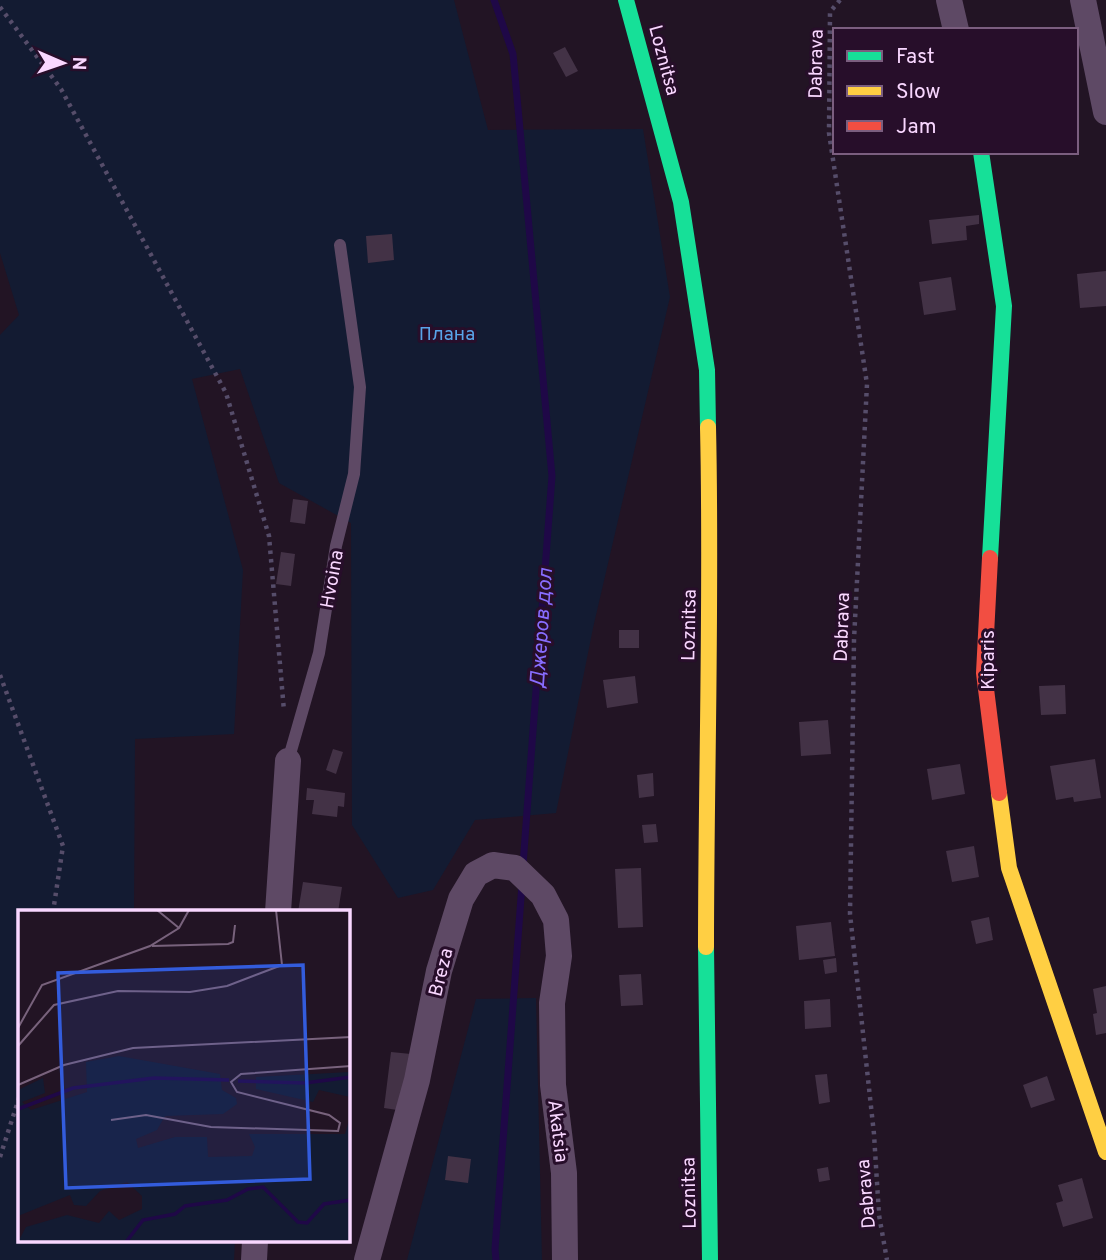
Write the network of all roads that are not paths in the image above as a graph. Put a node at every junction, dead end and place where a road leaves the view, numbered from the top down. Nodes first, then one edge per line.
1 (626, 0) edge
2 (950, 0) edge
3 (1083, 0) edge
4 (956, 28) edge
5 (1106, 112) edge
6 (981, 154) edge
7 (340, 245) dead end
8 (288, 761) joint
9 (278, 910) edge
10 (552, 1003) joint
11 (1106, 1152) edge
12 (255, 1242) edge
13 (254, 1260) edge
14 (367, 1260) edge
15 (565, 1260) edge
16 (710, 1260) edge

1 - 16 street, Loznitsa
2 - 4 street
3 - 5 street
6 - 11 street, Kiparis
7 - 8 lane, Hvoina
8 - 9 street, Hvoina
10 - 14 street, Breza
10 - 15 street, Akatsia
12 - 13 street

